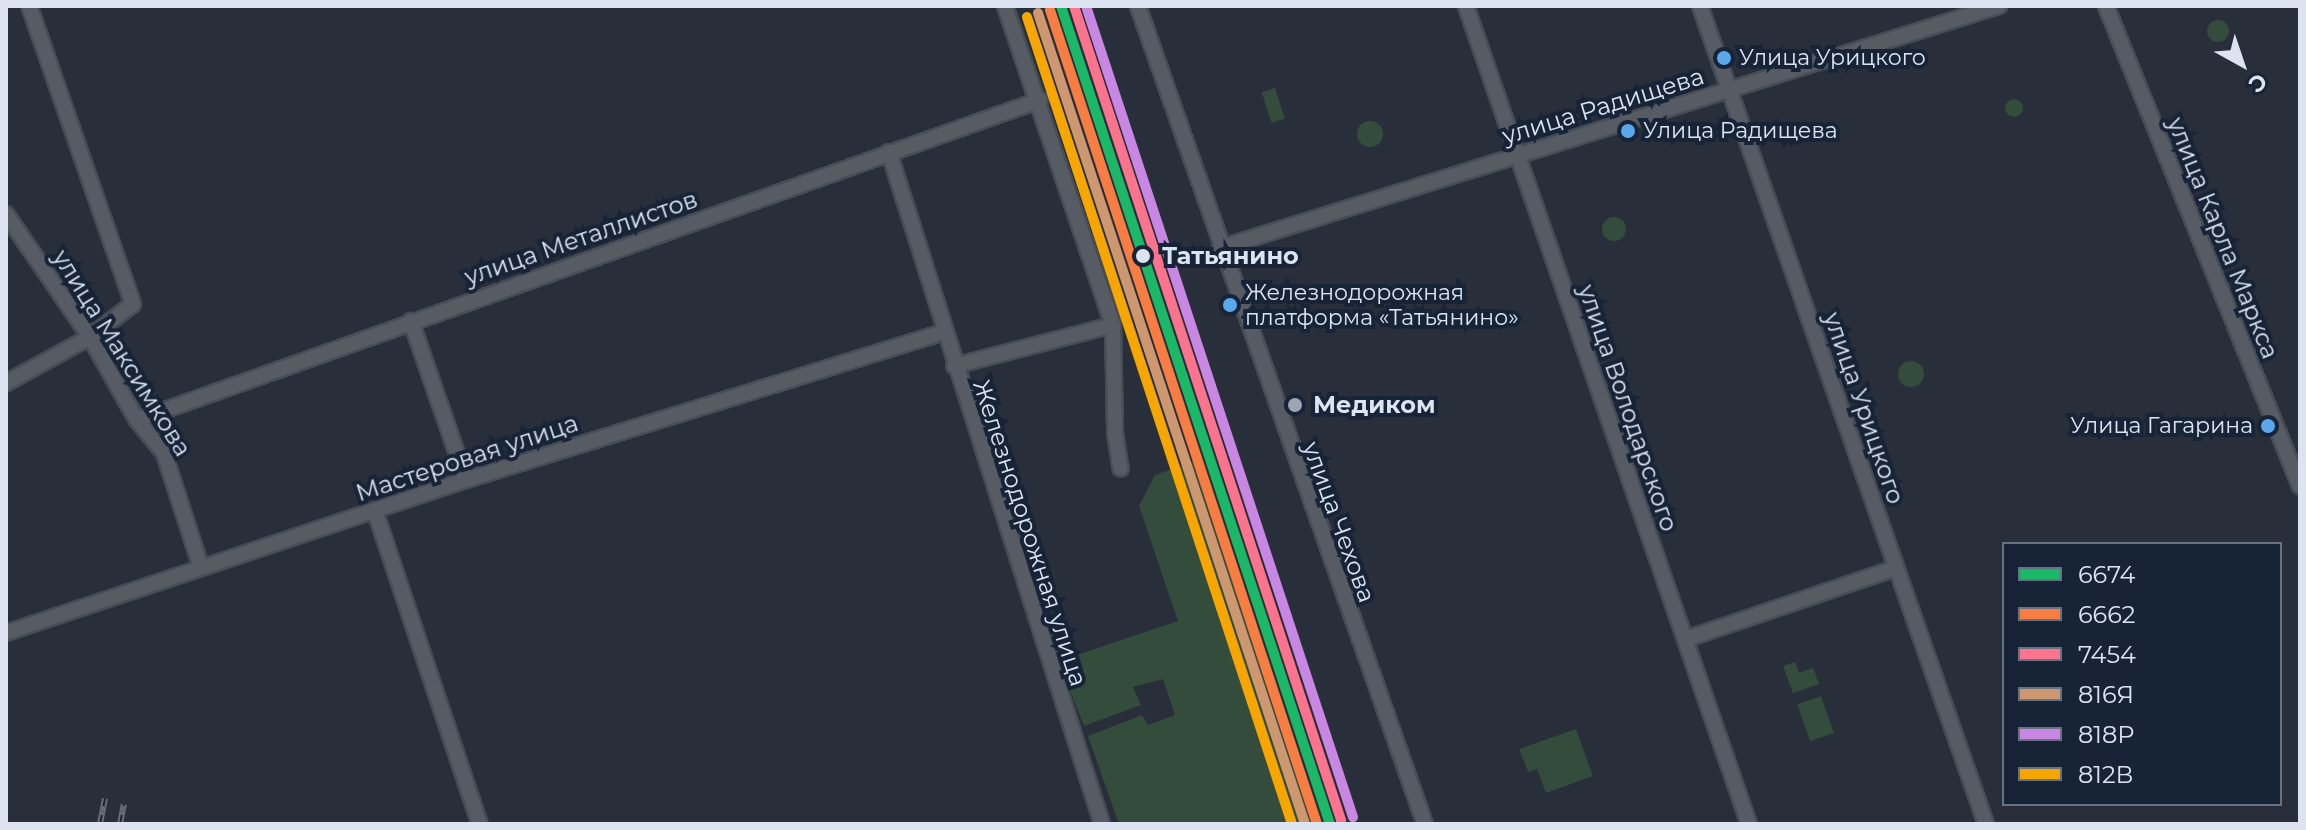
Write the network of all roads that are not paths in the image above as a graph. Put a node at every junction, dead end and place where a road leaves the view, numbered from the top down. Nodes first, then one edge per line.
1 (29, 6) edge
2 (1005, 6) edge
3 (1138, 6) edge
4 (1466, 6) edge
5 (1700, 6) edge
6 (1999, 6) edge
7 (2106, 6) edge
8 (1729, 90) junction
9 (1040, 100) junction
10 (889, 152) junction
11 (1517, 156) junction
12 (6, 214) edge
13 (1220, 248) junction
14 (411, 321) junction
15 (1113, 325) junction
16 (943, 332) junction
17 (90, 337) junction
18 (954, 366) junction
19 (6, 383) edge
20 (137, 420) junction
21 (1121, 469) dead end
22 (466, 480) junction
23 (2300, 486) edge
24 (375, 511) junction
25 (201, 567) junction
26 (1896, 568) junction
27 (6, 633) edge
28 (1686, 639) junction
29 (480, 824) edge
30 (1102, 824) edge
31 (1425, 824) edge
32 (1749, 824) edge
33 (1986, 824) edge

1 - 17 street
2 - 9 street
3 - 13 street, улица Чехова
4 - 11 street, улица Володарского
5 - 8 street, улица Урицкого
6 - 8 street, улица Радищева
7 - 23 street, улица Карла Маркса
8 - 11 street, улица Радищева
8 - 26 street, улица Урицкого
9 - 10 street, улица Металлистов
9 - 15 street
10 - 14 street, улица Металлистов
10 - 16 street
11 - 13 street, улица Радищева
11 - 28 street, улица Володарского
12 - 17 street, улица Максимкова
13 - 31 street, улица Чехова
14 - 20 street, улица Металлистов
14 - 22 street
15 - 18 street, Железнодорожная улица
15 - 21 street
16 - 18 street
16 - 22 street, Мастеровая улица
17 - 19 street
17 - 20 street, улица Максимкова
18 - 30 street, Железнодорожная улица
20 - 25 street, улица Максимкова
22 - 24 street, Мастеровая улица
24 - 25 street, Мастеровая улица
24 - 29 street
25 - 27 street, Мастеровая улица
26 - 28 street
26 - 33 street, улица Урицкого
28 - 32 street, улица Володарского

